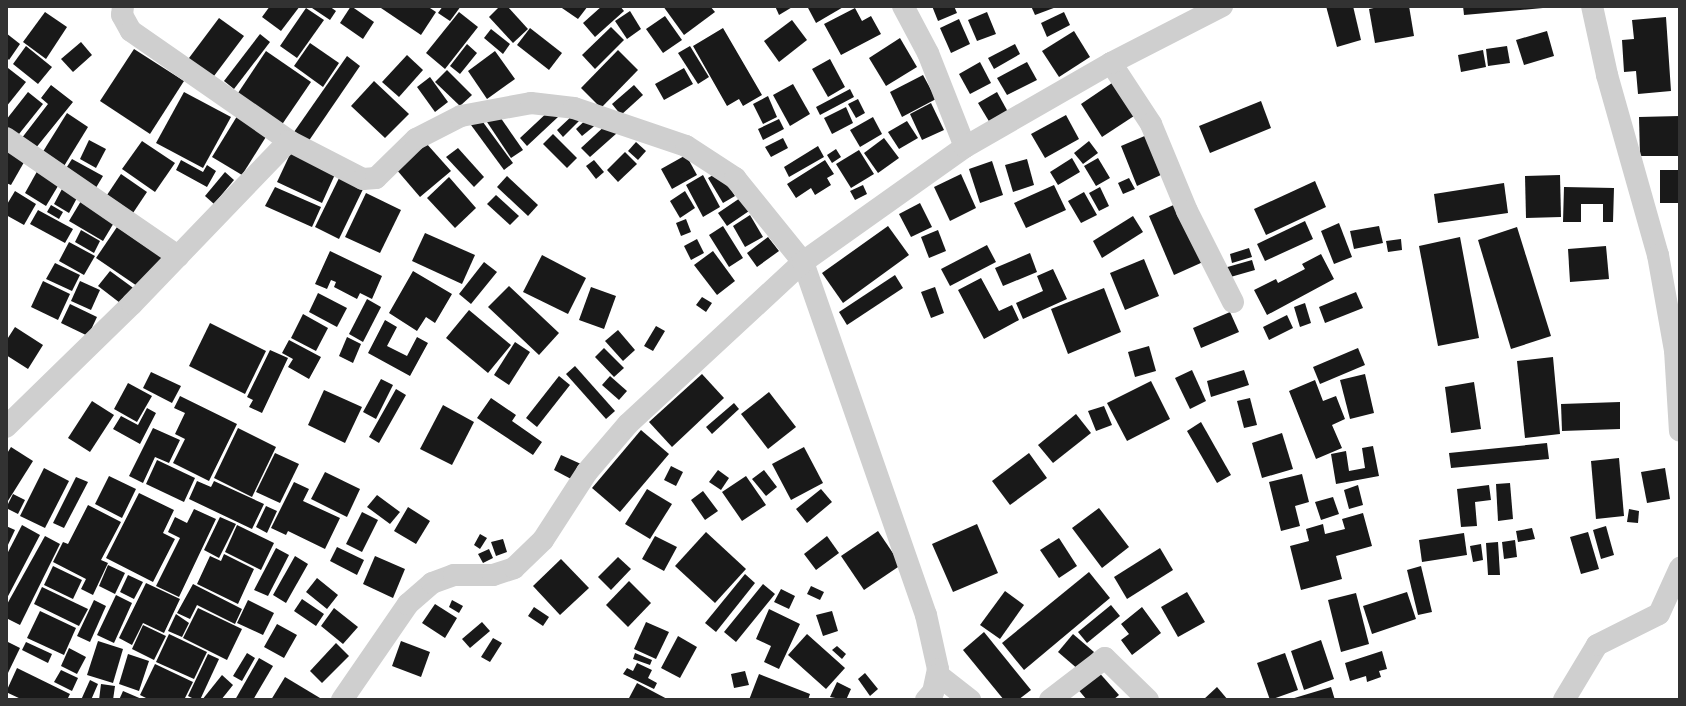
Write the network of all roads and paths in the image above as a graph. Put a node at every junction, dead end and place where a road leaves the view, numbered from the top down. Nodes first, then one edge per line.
1 (903, 6) edge
2 (1222, 6) edge
3 (1592, 6) edge
4 (117, 9) edge
5 (1111, 63) junction
6 (6, 138) edge
7 (289, 141) junction
8 (965, 147) junction
9 (178, 256) junction
10 (803, 262) junction
11 (1233, 302) dead end
12 (6, 427) edge
13 (1680, 431) edge
14 (1680, 568) edge
15 (938, 675) junction
16 (342, 700) edge
17 (926, 700) edge
18 (970, 700) edge
19 (1050, 700) edge
20 (1148, 700) edge
21 (1564, 700) edge

1 - 8 street
2 - 5 street
3 - 13 street
4 - 7 street
5 - 8 street
5 - 11 street
6 - 9 street
7 - 9 street
7 - 10 street
8 - 10 street
9 - 12 street
10 - 15 street
10 - 16 street
14 - 21 street
15 - 17 street
15 - 18 street
19 - 20 street

